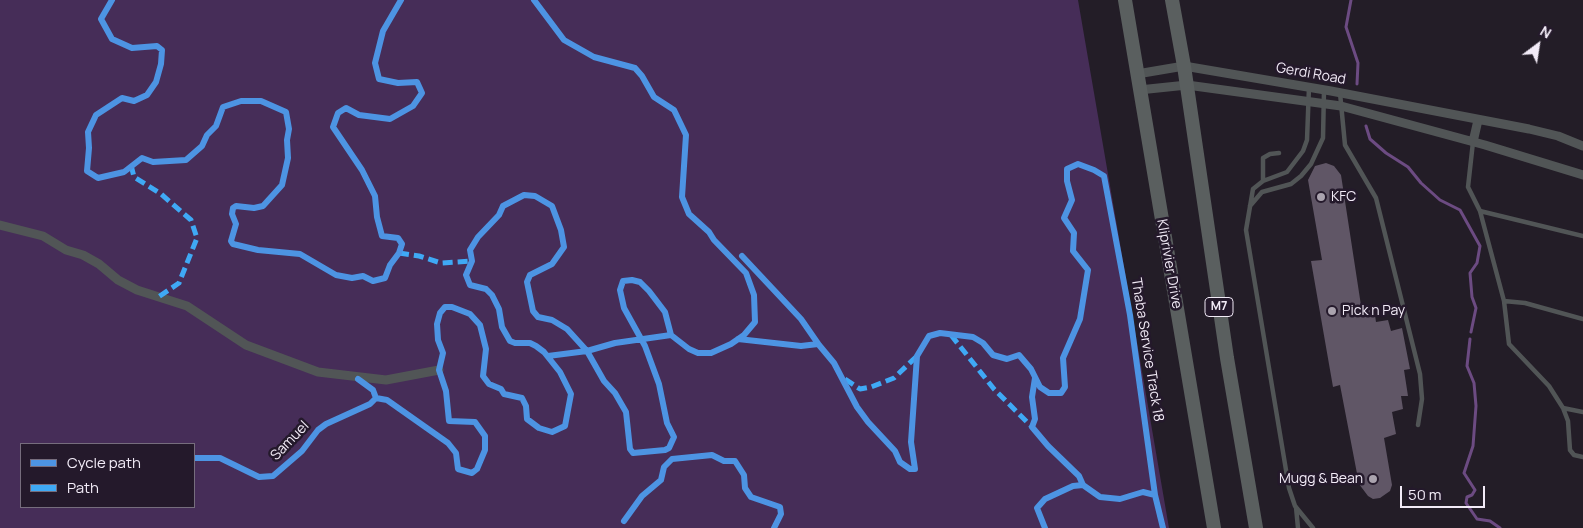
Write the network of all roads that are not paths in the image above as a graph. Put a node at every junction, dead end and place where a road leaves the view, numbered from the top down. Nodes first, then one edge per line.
1 (1125, 0) edge
2 (1172, 0) edge
3 (1184, 66) junction
4 (1137, 74) junction
5 (1187, 86) junction
6 (1309, 87) junction
7 (1139, 90) junction
8 (1324, 90) junction
9 (1340, 93) junction
10 (1308, 101) junction
11 (1324, 104) junction
12 (1340, 106) junction
13 (1478, 120) junction
14 (1473, 142) junction
15 (1583, 146) edge
16 (1279, 153) dead end
17 (1583, 175) edge
18 (1263, 181) junction
19 (1249, 207) junction
20 (1480, 211) junction
21 (0, 225) edge
22 (1583, 236) edge
23 (1504, 301) junction
24 (1583, 320) edge
25 (439, 370) dead end
26 (1563, 408) junction
27 (1583, 412) edge
28 (1418, 424) dead end
29 (1583, 457) edge
30 (1295, 506) junction
31 (1214, 528) edge
32 (1256, 528) edge
33 (1298, 528) edge
34 (1313, 528) edge

1 - 4 main road, Kliprivier Drive
2 - 3 main road, M7
3 - 4 street, Gerdi Road
3 - 5 main road, M7
3 - 6 street, Gerdi Road
4 - 7 main road, Kliprivier Drive
5 - 7 street, Gerdi Road
5 - 10 street, Gerdi Road
5 - 32 main road, M7
6 - 8 street, Gerdi Road
6 - 10 lane
7 - 31 main road, Kliprivier Drive
8 - 9 street, Gerdi Road
8 - 11 lane
9 - 12 lane
9 - 13 street, Gerdi Road
10 - 11 street, Gerdi Road
10 - 18 lane
11 - 12 street, Gerdi Road
11 - 19 lane
12 - 14 street, Gerdi Road
12 - 28 lane
13 - 14 street
13 - 15 street, Gerdi Road
14 - 17 street, Gerdi Road
14 - 20 lane
16 - 18 lane
18 - 19 lane
19 - 30 lane
20 - 22 lane
20 - 23 lane
21 - 25 street
23 - 24 lane
23 - 26 lane
26 - 27 lane
26 - 29 lane
30 - 33 lane
30 - 34 lane

